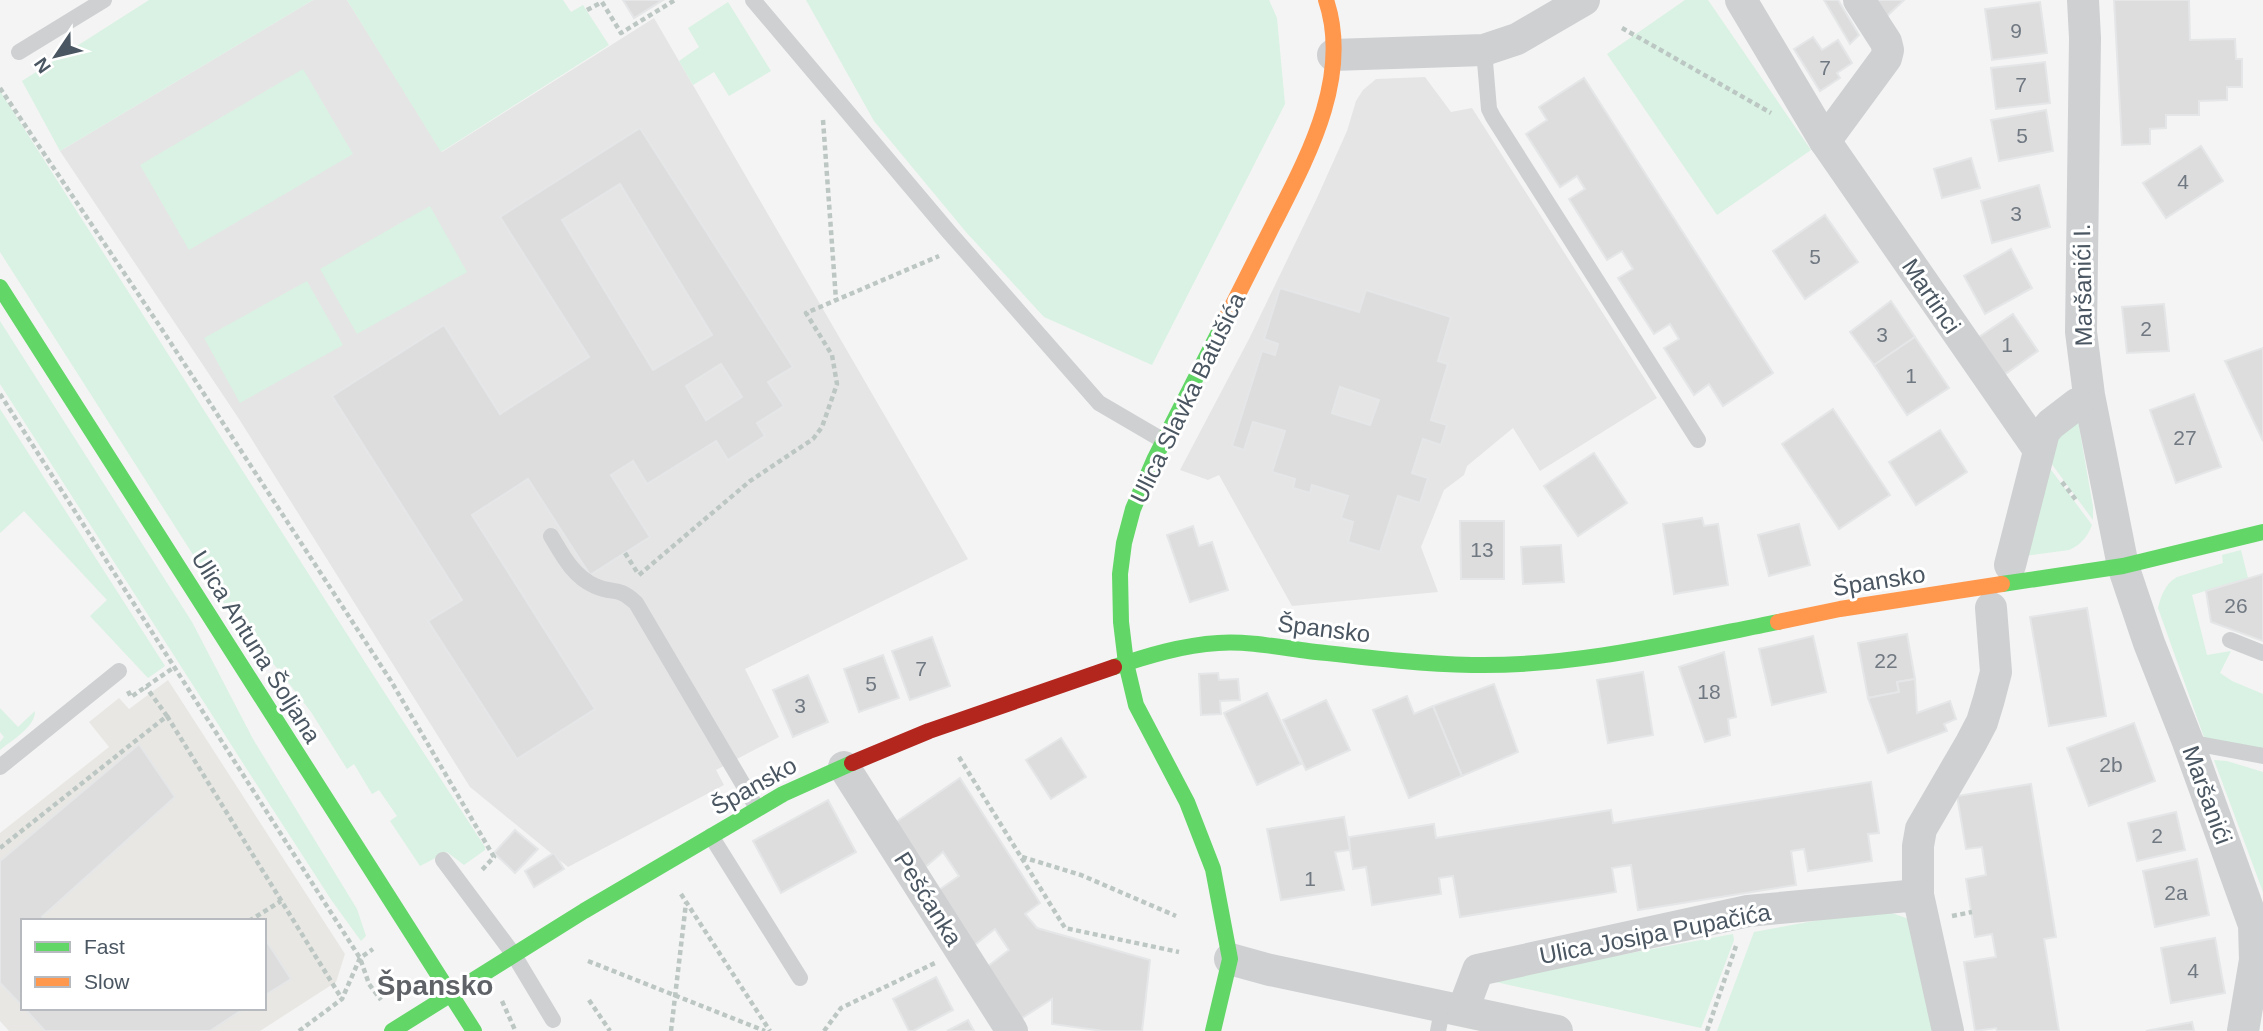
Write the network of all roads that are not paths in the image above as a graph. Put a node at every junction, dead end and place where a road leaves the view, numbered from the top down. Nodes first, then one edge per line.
1 (104, 0) edge
2 (753, 0) edge
3 (1326, 0) edge
4 (1584, 0) edge
5 (1741, 0) edge
6 (1860, 0) edge
7 (2083, 0) edge
8 (1484, 50) junction
9 (19, 52) dead end
10 (1333, 55) junction
11 (1825, 141) junction
12 (0, 287) edge
13 (2077, 404) dead end
14 (1698, 440) dead end
15 (1164, 441) junction
16 (2039, 450) junction
17 (2263, 532) edge
18 (551, 536) dead end
19 (2010, 565) dead end
20 (2123, 566) junction
21 (1990, 608) dead end
22 (2230, 640) dead end
23 (2263, 653) edge
24 (1126, 663) junction
25 (118, 671) road end
26 (2188, 742) junction
27 (2263, 756) edge
28 (844, 767) junction
29 (0, 768) edge
30 (757, 808) junction
31 (711, 836) junction
32 (443, 860) dead end
33 (1918, 895) junction
34 (2258, 922) edge
35 (514, 955) junction
36 (1230, 959) junction
37 (800, 978) dead end
38 (450, 994) junction
39 (1448, 1015) edge
40 (553, 1020) dead end
41 (392, 1031) edge
42 (474, 1031) edge
43 (1012, 1031) edge
44 (1213, 1031) edge
45 (1557, 1031) edge
46 (1948, 1031) edge
47 (2243, 1031) edge

1 - 9 lane
2 - 15 lane
3 - 10 street, Ulica Slavka Batušića
4 - 8 street
5 - 11 street, Martinci
6 - 11 street
7 - 20 street, Maršanići I.
8 - 10 street
8 - 14 lane
10 - 15 street, Ulica Slavka Batušića
11 - 16 street, Martinci
12 - 38 street, Ulica Antuna Šoljana
13 - 16 street
15 - 24 street, Ulica Slavka Batušića
16 - 19 street
17 - 20 street, Špansko
18 - 30 lane
20 - 24 street, Špansko
20 - 26 street, Maršanići
21 - 33 street
22 - 23 lane
24 - 28 street, Špansko
24 - 36 street, Ulica Slavka Batušića
25 - 29 lane
26 - 27 lane
26 - 34 street, Maršanići
28 - 30 street, Špansko
28 - 43 street, Pešćanka
30 - 31 street, Špansko
31 - 35 street, Špansko
31 - 37 lane
32 - 35 lane
33 - 39 street, Ulica Josipa Pupačića
33 - 46 street
34 - 47 street, Maršanići
35 - 38 street, Špansko
35 - 40 lane
36 - 39 street
36 - 44 street, Ulica Slavka Batušića
38 - 41 street, Špansko
38 - 42 street, Ulica Antuna Šoljana
39 - 45 street

